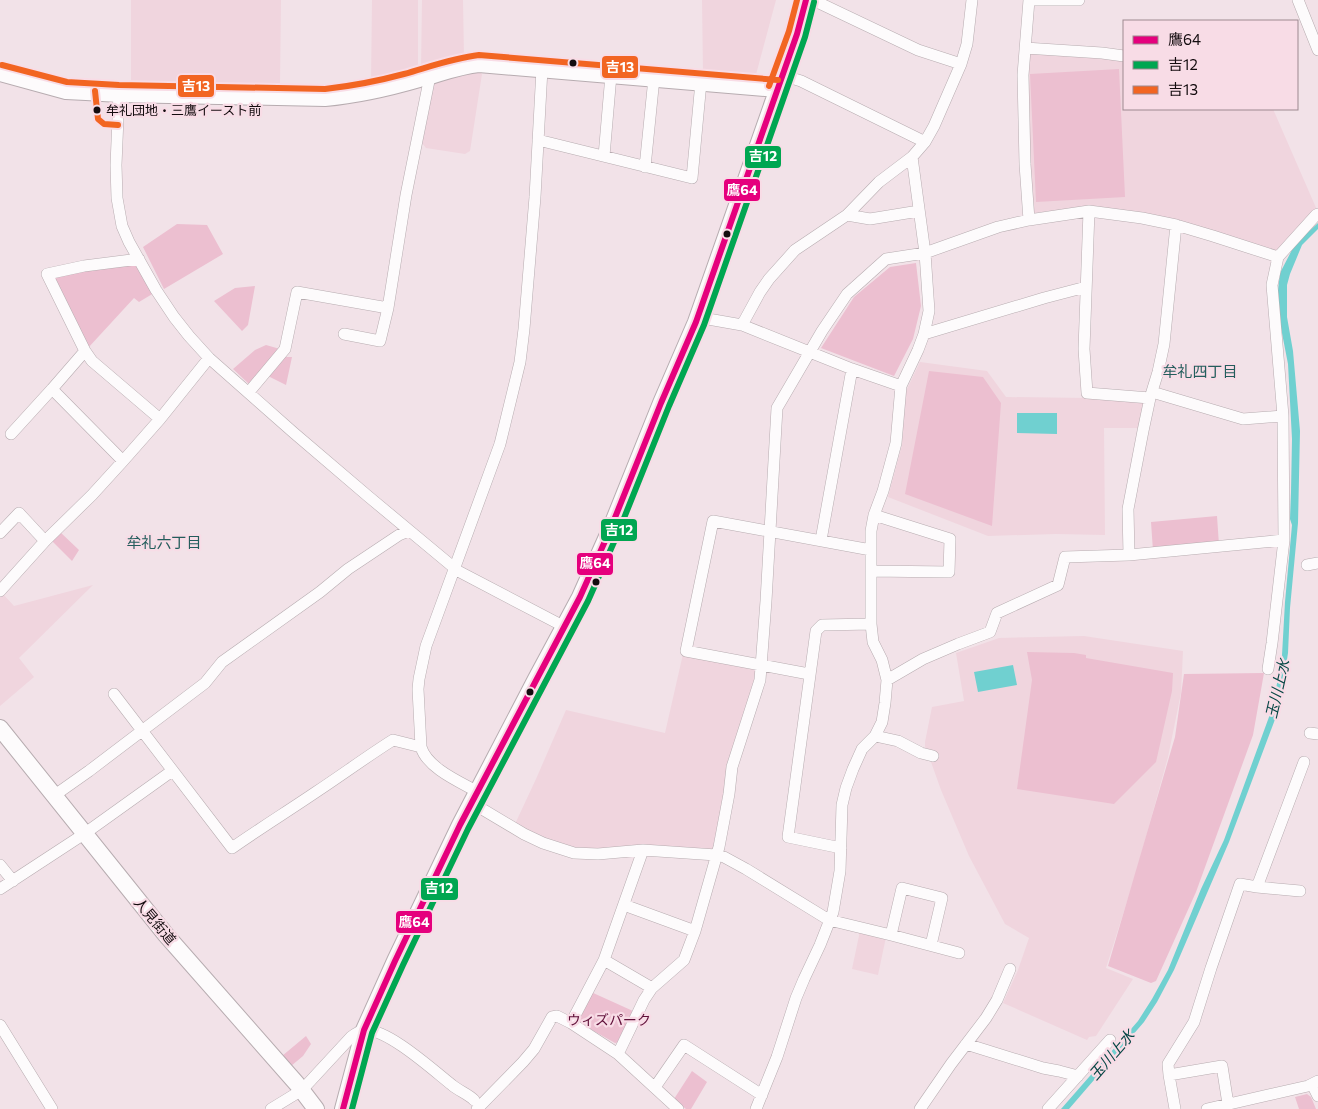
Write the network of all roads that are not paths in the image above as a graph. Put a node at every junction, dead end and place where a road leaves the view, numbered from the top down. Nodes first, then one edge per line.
1 (806, 0) edge
2 (813, 0) edge
3 (972, 0) edge
4 (1079, 0) edge
5 (1298, 0) edge
6 (1303, 25) edge
7 (1025, 48) junction
8 (1318, 50) edge
9 (1123, 56) edge
10 (961, 64) junction
11 (542, 69) junction
12 (0, 73) edge
13 (611, 75) junction
14 (430, 76) junction
15 (654, 78) junction
16 (700, 82) junction
17 (780, 82) junction
18 (119, 94) junction
19 (538, 140) junction
20 (925, 142) junction
21 (604, 156) junction
22 (912, 157) junction
23 (645, 167) junction
24 (919, 211) junction
25 (1089, 211) junction
26 (1318, 214) edge
27 (847, 215) junction
28 (1029, 220) junction
29 (1176, 225) junction
30 (925, 253) junction
31 (1278, 257) junction
32 (139, 260) junction
33 (1086, 287) junction
34 (388, 308) junction
35 (698, 316) junction
36 (742, 325) junction
37 (344, 334) dead end
38 (924, 334) junction
39 (85, 350) junction
40 (810, 352) junction
41 (209, 358) junction
42 (852, 369) junction
43 (901, 386) junction
44 (52, 389) junction
45 (249, 392) junction
46 (1151, 395) junction
47 (1283, 416) junction
48 (160, 419) junction
49 (11, 434) dead end
50 (123, 461) junction
51 (874, 515) junction
52 (409, 531) junction
53 (770, 532) junction
54 (0, 533) edge
55 (821, 540) junction
56 (1284, 540) junction
57 (45, 541) junction
58 (871, 550) junction
59 (1129, 554) junction
60 (454, 568) junction
61 (871, 571) junction
62 (0, 591) edge
63 (871, 624) junction
64 (565, 627) junction
65 (761, 665) junction
66 (1268, 669) dead end
67 (809, 674) junction
68 (886, 680) junction
69 (114, 694) dead end
70 (0, 728) edge
71 (143, 731) junction
72 (875, 736) junction
73 (421, 748) junction
74 (933, 756) dead end
75 (1304, 762) dead end
76 (172, 771) junction
77 (54, 795) junction
78 (475, 797) junction
79 (84, 834) junction
80 (841, 848) junction
81 (643, 850) junction
82 (716, 855) junction
83 (0, 864) edge
84 (13, 881) junction
85 (1257, 887) junction
86 (0, 889) edge
87 (1300, 891) dead end
88 (624, 905) junction
89 (829, 920) junction
90 (696, 931) junction
91 (891, 935) junction
92 (931, 945) junction
93 (959, 953) dead end
94 (604, 960) junction
95 (1010, 968) dead end
96 (652, 988) junction
97 (571, 1023) junction
98 (0, 1025) edge
99 (364, 1030) junction
100 (1110, 1040) dead end
101 (966, 1044) junction
102 (618, 1054) junction
103 (1169, 1075) junction
104 (1078, 1076) junction
105 (1315, 1083) edge
106 (655, 1087) junction
107 (302, 1090) junction
108 (762, 1095) junction
109 (1318, 1096) edge
110 (1262, 1097) junction
111 (1228, 1104) junction
112 (476, 1105) edge
113 (52, 1109) edge
114 (271, 1109) edge
115 (316, 1109) edge
116 (343, 1109) edge
117 (678, 1109) edge
118 (756, 1109) edge
119 (920, 1109) edge
120 (1048, 1109) edge
121 (1175, 1109) edge
122 (1207, 1109) edge
123 (1265, 1109) edge

1 - 17 main road
2 - 10 street
3 - 10 street
4 - 7 street
5 - 6 street
6 - 8 street
7 - 9 street
7 - 28 street
10 - 20 street
11 - 13 main road
11 - 14 main road
11 - 19 street
12 - 18 main road
13 - 15 main road
13 - 21 street
14 - 18 main road
14 - 34 street
15 - 16 main road
15 - 23 street
16 - 17 main road
16 - 23 street
17 - 20 street
17 - 35 main road
18 - 32 street
19 - 21 street
19 - 60 street
20 - 22 street
21 - 23 street
22 - 24 street
22 - 27 street
24 - 27 street
24 - 30 street
25 - 28 street
25 - 29 street
25 - 33 street
26 - 31 street
27 - 36 street
28 - 30 street
29 - 31 street
29 - 46 street
30 - 38 street
30 - 40 street
31 - 47 street
32 - 39 street
32 - 41 street
33 - 38 street
33 - 46 street
34 - 37 street
34 - 45 street
35 - 36 street
35 - 64 main road
36 - 40 street
38 - 43 street
39 - 44 street
39 - 48 street
40 - 42 street
40 - 53 street
41 - 45 street
41 - 48 street
42 - 43 street
42 - 55 street
43 - 51 street
44 - 49 street
44 - 50 street
45 - 52 street
46 - 47 street
46 - 59 street
47 - 56 street
48 - 50 street
50 - 57 street
51 - 58 street
51 - 61 street
52 - 60 street
52 - 71 street
53 - 55 street
53 - 65 street
53 - 65 street
54 - 57 street
55 - 58 street
56 - 59 street
56 - 66 street
57 - 62 street
58 - 61 street
59 - 68 street
60 - 64 street
60 - 73 street
61 - 63 street
63 - 67 street
63 - 68 street
64 - 78 main road
65 - 67 street
65 - 82 street
67 - 80 street
68 - 72 street
69 - 71 street
70 - 77 main road, 人見街道
71 - 76 street
71 - 77 street
72 - 74 street
72 - 80 street
73 - 76 street
73 - 78 street
75 - 85 street
76 - 79 street
77 - 79 main road, 人見街道
78 - 81 street
78 - 99 main road
79 - 84 street
79 - 107 main road, 人見街道
80 - 89 street
81 - 82 street
81 - 88 street
82 - 89 street
82 - 90 street
83 - 84 street
84 - 86 street
85 - 87 street
85 - 103 street
88 - 90 street
88 - 94 street
89 - 91 street
89 - 108 street
90 - 96 street
91 - 92 street
91 - 92 street
92 - 93 street
94 - 96 street
94 - 97 street
95 - 101 street
96 - 102 street
97 - 102 street
97 - 112 street
98 - 113 street
99 - 107 street
99 - 112 street
99 - 116 main road
100 - 104 street
101 - 104 street
101 - 119 street
102 - 106 street
103 - 111 street
103 - 121 street
104 - 120 street
105 - 109 street
105 - 110 street
106 - 108 street
106 - 117 street
107 - 114 street
107 - 115 main road, 人見街道
108 - 118 street
110 - 111 street
110 - 123 street
111 - 122 street

